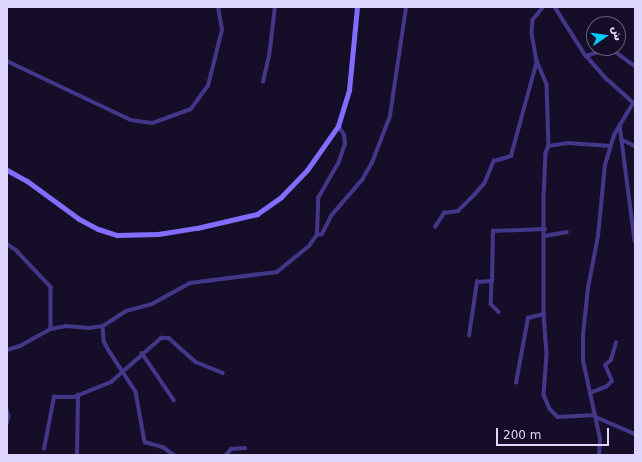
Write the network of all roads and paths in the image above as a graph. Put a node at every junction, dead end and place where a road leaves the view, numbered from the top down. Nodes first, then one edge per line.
1 (218, 7) edge
2 (275, 7) edge
3 (357, 7) edge
4 (406, 7) edge
5 (544, 7) edge
6 (555, 7) edge
7 (586, 56) joint
8 (621, 56) edge
9 (7, 61) edge
10 (537, 61) junction
11 (635, 66) edge
12 (263, 82) dead end
13 (634, 103) edge
14 (620, 125) junction
15 (338, 126) junction
16 (622, 139) junction
17 (549, 146) junction
18 (610, 146) junction
19 (635, 146) edge
20 (7, 170) edge
21 (435, 227) dead end
22 (544, 229) junction
23 (567, 232) dead end
24 (317, 235) junction
25 (545, 236) junction
26 (635, 241) edge
27 (7, 244) edge
28 (492, 282) junction
29 (499, 312) dead end
30 (544, 314) junction
31 (104, 326) junction
32 (51, 330) junction
33 (469, 336) dead end
34 (616, 344) dead end
35 (9, 350) edge
36 (7, 353) edge
37 (142, 353) junction
38 (123, 372) junction
39 (222, 373) dead end
40 (516, 383) dead end
41 (590, 393) junction
42 (78, 395) junction
43 (174, 400) dead end
44 (7, 410) edge
45 (596, 416) junction
46 (7, 424) edge
47 (635, 434) edge
48 (245, 448) dead end
49 (44, 449) dead end
50 (77, 455) edge
51 (174, 455) edge
52 (226, 455) edge
53 (599, 455) edge

1 - 9 street
2 - 12 street
3 - 15 main road
4 - 24 street
5 - 10 street
6 - 7 street
7 - 13 street
8 - 11 street
10 - 17 street
10 - 21 street
13 - 14 street
14 - 16 street
14 - 18 street
15 - 20 main road
15 - 24 street
16 - 19 street
16 - 26 street
17 - 18 street
17 - 22 street
18 - 41 street
22 - 25 street
22 - 28 street
23 - 25 street
24 - 31 street
25 - 30 street
27 - 32 street
28 - 29 street
28 - 33 street
30 - 40 street
30 - 45 street
31 - 32 street
31 - 38 street
32 - 35 street
34 - 41 street
35 - 36 street
37 - 38 street
37 - 39 street
37 - 43 street
38 - 42 street
38 - 51 street
41 - 45 street
42 - 49 street
42 - 50 street
44 - 46 street
45 - 47 street
45 - 53 street
48 - 52 street

